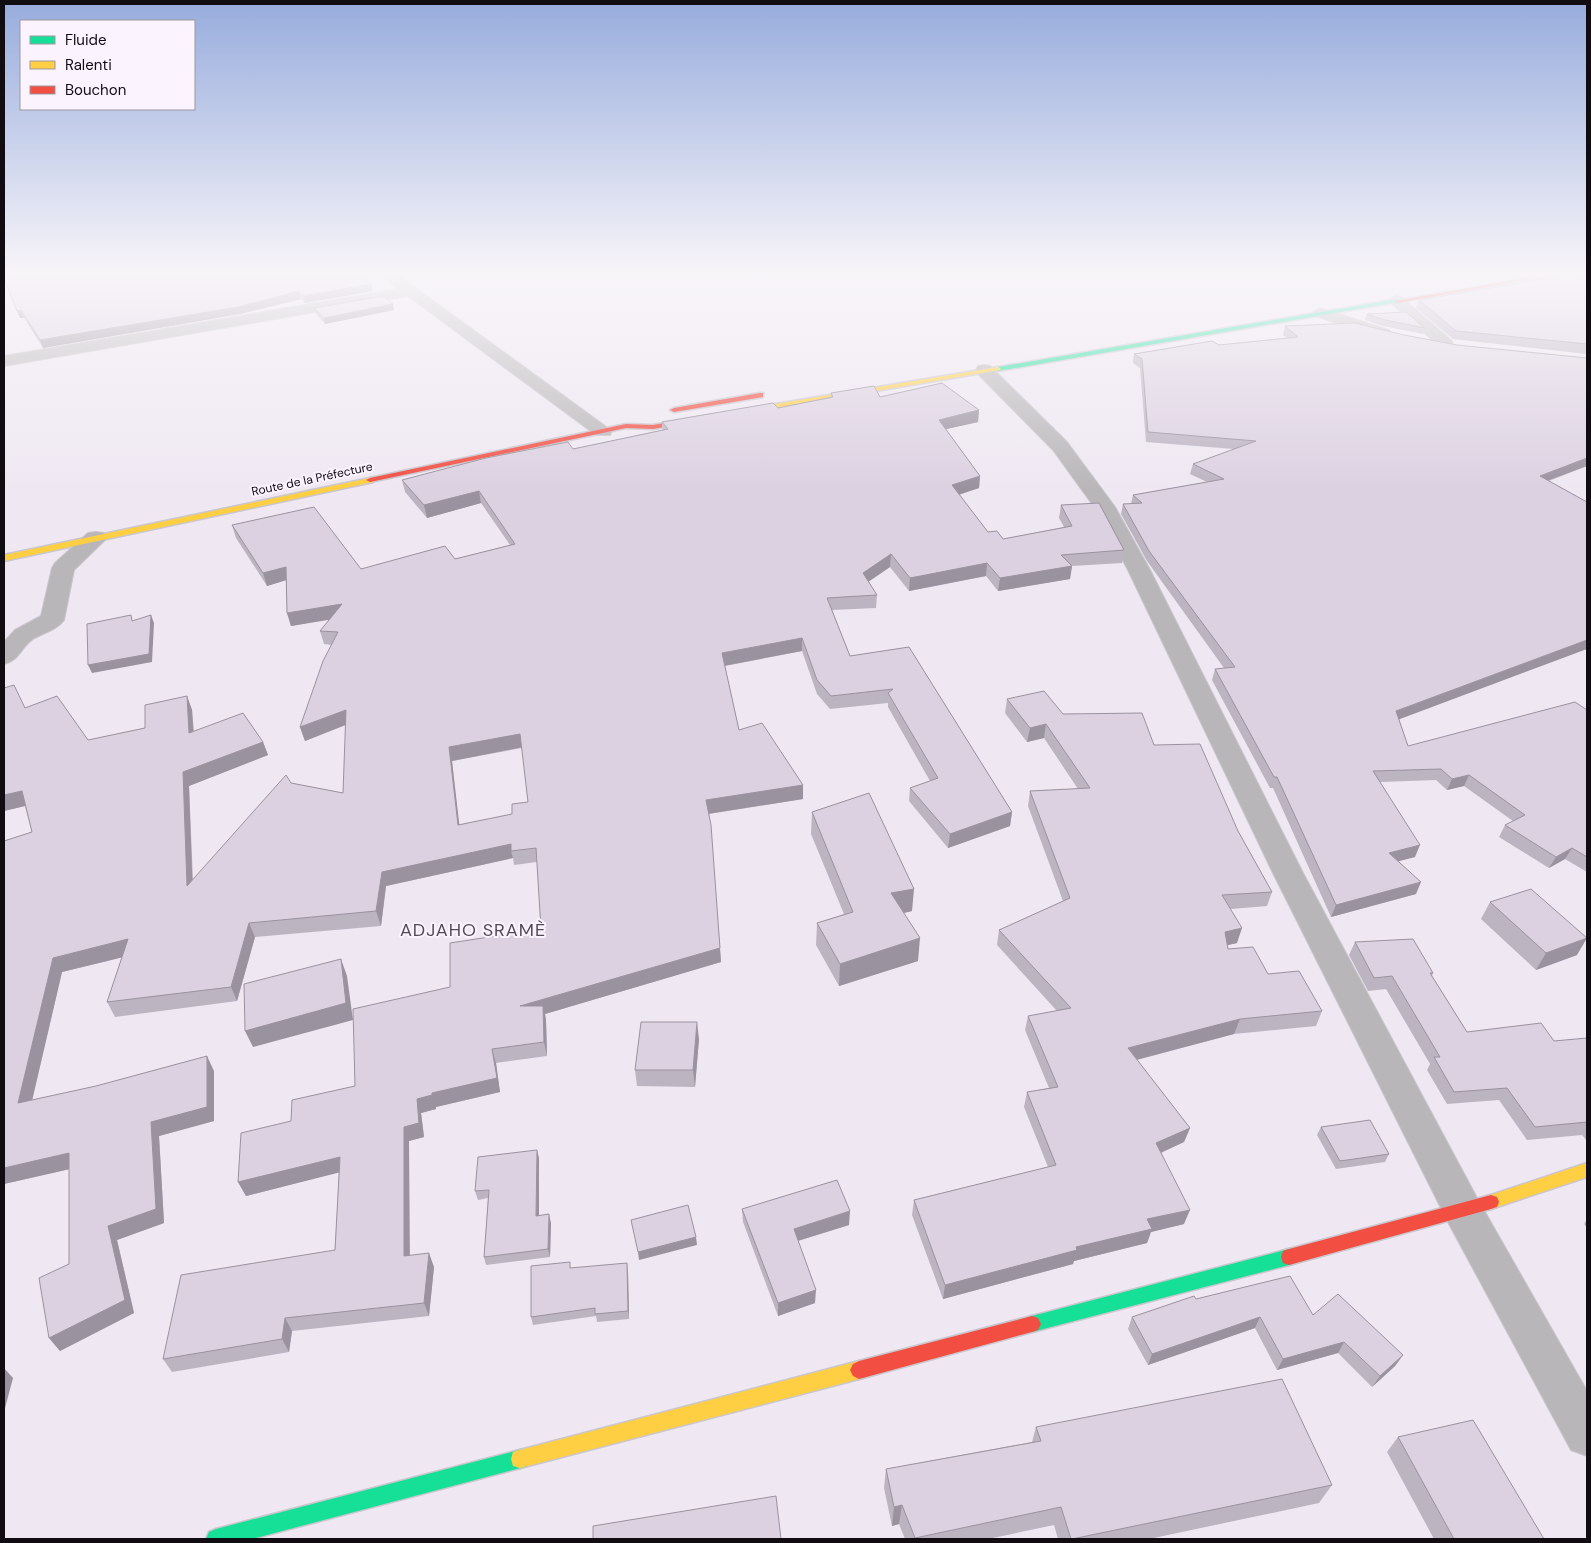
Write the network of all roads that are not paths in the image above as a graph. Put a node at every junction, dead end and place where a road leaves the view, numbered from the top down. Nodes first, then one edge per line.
1 (97, 345) edge
2 (485, 345) edge
3 (1131, 345) edge
4 (1455, 345) edge
5 (1464, 347) edge
6 (4, 361) edge
7 (984, 370) junction
8 (775, 392) dead end
9 (730, 413) edge
10 (710, 417) edge
11 (626, 426) junction
12 (604, 431) junction
13 (96, 538) junction
14 (4, 558) edge
15 (4, 657) edge
16 (1587, 1170) edge
17 (1463, 1211) junction
18 (1587, 1434) edge
19 (216, 1539) edge

1 - 6 street
2 - 12 street
3 - 7 street
4 - 5 street
7 - 9 street
7 - 17 street
8 - 11 street, Route de la Préfecture
10 - 11 street, Route de la Préfecture
11 - 12 street, Route de la Préfecture
12 - 13 street, Route de la Préfecture
13 - 14 street, Route de la Préfecture
13 - 15 street
16 - 17 street
17 - 18 street
17 - 19 street

